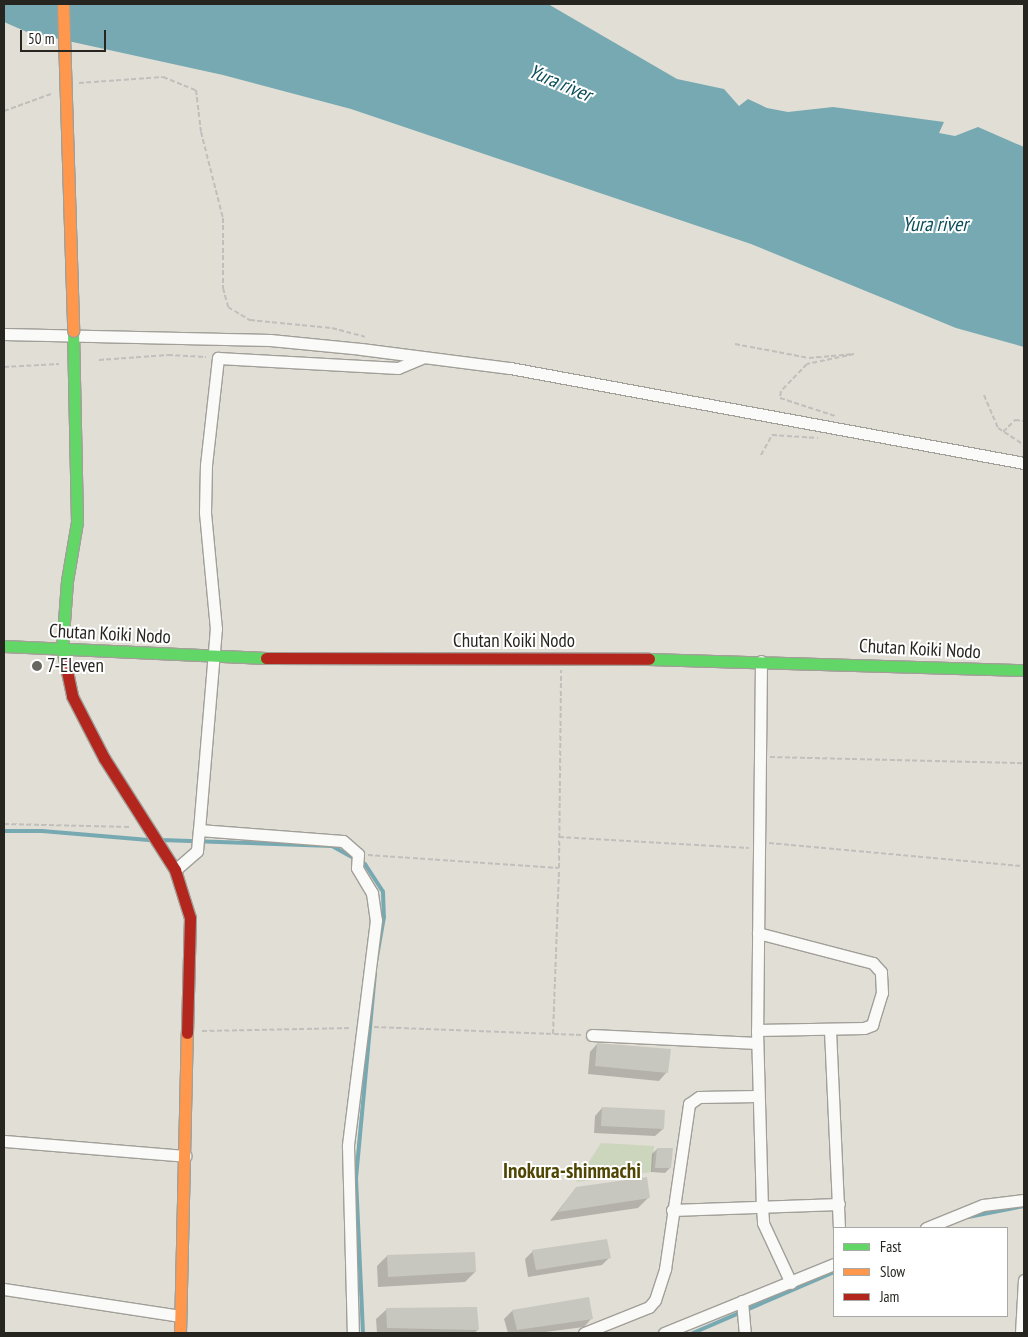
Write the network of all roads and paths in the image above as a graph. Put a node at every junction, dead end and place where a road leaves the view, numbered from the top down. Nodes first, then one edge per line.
1 (63, 4) edge
2 (76, 85) dead end
3 (58, 91) dead end
4 (4, 111) edge
5 (4, 334) edge
6 (73, 334) junction
7 (366, 337) dead end
8 (735, 344) dead end
9 (424, 357) junction
10 (218, 358) junction
11 (99, 360) dead end
12 (74, 364) junction
13 (4, 367) edge
14 (984, 395) dead end
15 (837, 416) dead end
16 (1024, 421) edge
17 (1003, 432) junction
18 (828, 439) dead end
19 (1024, 445) edge
20 (761, 455) dead end
21 (1024, 463) edge
22 (4, 646) edge
23 (62, 649) junction
24 (562, 657) junction
25 (212, 658) junction
26 (761, 660) junction
27 (1024, 670) edge
28 (758, 756) junction
29 (1024, 763) edge
30 (4, 824) edge
31 (148, 827) junction
32 (200, 830) junction
33 (559, 837) junction
34 (759, 845) junction
35 (358, 854) junction
36 (1024, 866) edge
37 (559, 868) junction
38 (175, 870) junction
39 (758, 933) junction
40 (362, 1027) junction
41 (757, 1030) junction
42 (830, 1030) junction
43 (190, 1031) junction
44 (553, 1034) junction
45 (592, 1036) joint
46 (757, 1043) junction
47 (757, 1096) junction
48 (4, 1141) edge
49 (185, 1156) junction
50 (1024, 1200) edge
51 (839, 1204) junction
52 (762, 1207) junction
53 (672, 1210) junction
54 (839, 1227) edge
55 (929, 1227) edge
56 (833, 1264) edge
57 (1024, 1280) edge
58 (791, 1284) junction
59 (4, 1289) edge
60 (742, 1301) junction
61 (1023, 1313) edge
62 (180, 1316) junction
63 (180, 1333) edge
64 (353, 1333) edge
65 (584, 1333) edge
66 (664, 1333) edge
67 (745, 1333) edge
68 (1021, 1333) edge

1 - 6 street, bridge
2 - 7 path
3 - 4 path
5 - 6 street
6 - 9 street
6 - 12 street
8 - 15 path
9 - 10 street
9 - 21 street
10 - 11 path
10 - 25 street
12 - 13 path
12 - 23 street
14 - 17 path
16 - 17 path
17 - 19 path
18 - 20 path
22 - 23 street, Chutan Koiki Nodo
23 - 25 street, Chutan Koiki Nodo
23 - 31 street
24 - 25 street, Chutan Koiki Nodo
24 - 26 street, Chutan Koiki Nodo
24 - 33 path
25 - 32 street
26 - 27 street, Chutan Koiki Nodo
26 - 28 street
28 - 29 path
28 - 34 street
30 - 31 path
31 - 38 street
32 - 35 street
32 - 38 street
33 - 34 path
33 - 37 path
34 - 36 path
34 - 39 street
35 - 37 path
35 - 40 street
37 - 44 path
38 - 43 street
39 - 41 street
39 - 42 street
40 - 43 path
40 - 44 path
40 - 64 street
41 - 42 street
41 - 46 street
42 - 51 street
43 - 49 street
44 - 45 path
45 - 46 street
46 - 47 street
47 - 52 street
47 - 53 street
48 - 49 street
49 - 62 street
50 - 55 street
51 - 52 street
51 - 54 street
52 - 53 street
52 - 58 street
53 - 65 street
56 - 58 street
57 - 61 street
58 - 60 street
59 - 62 street
60 - 66 street
60 - 67 street
61 - 68 street
62 - 63 street

